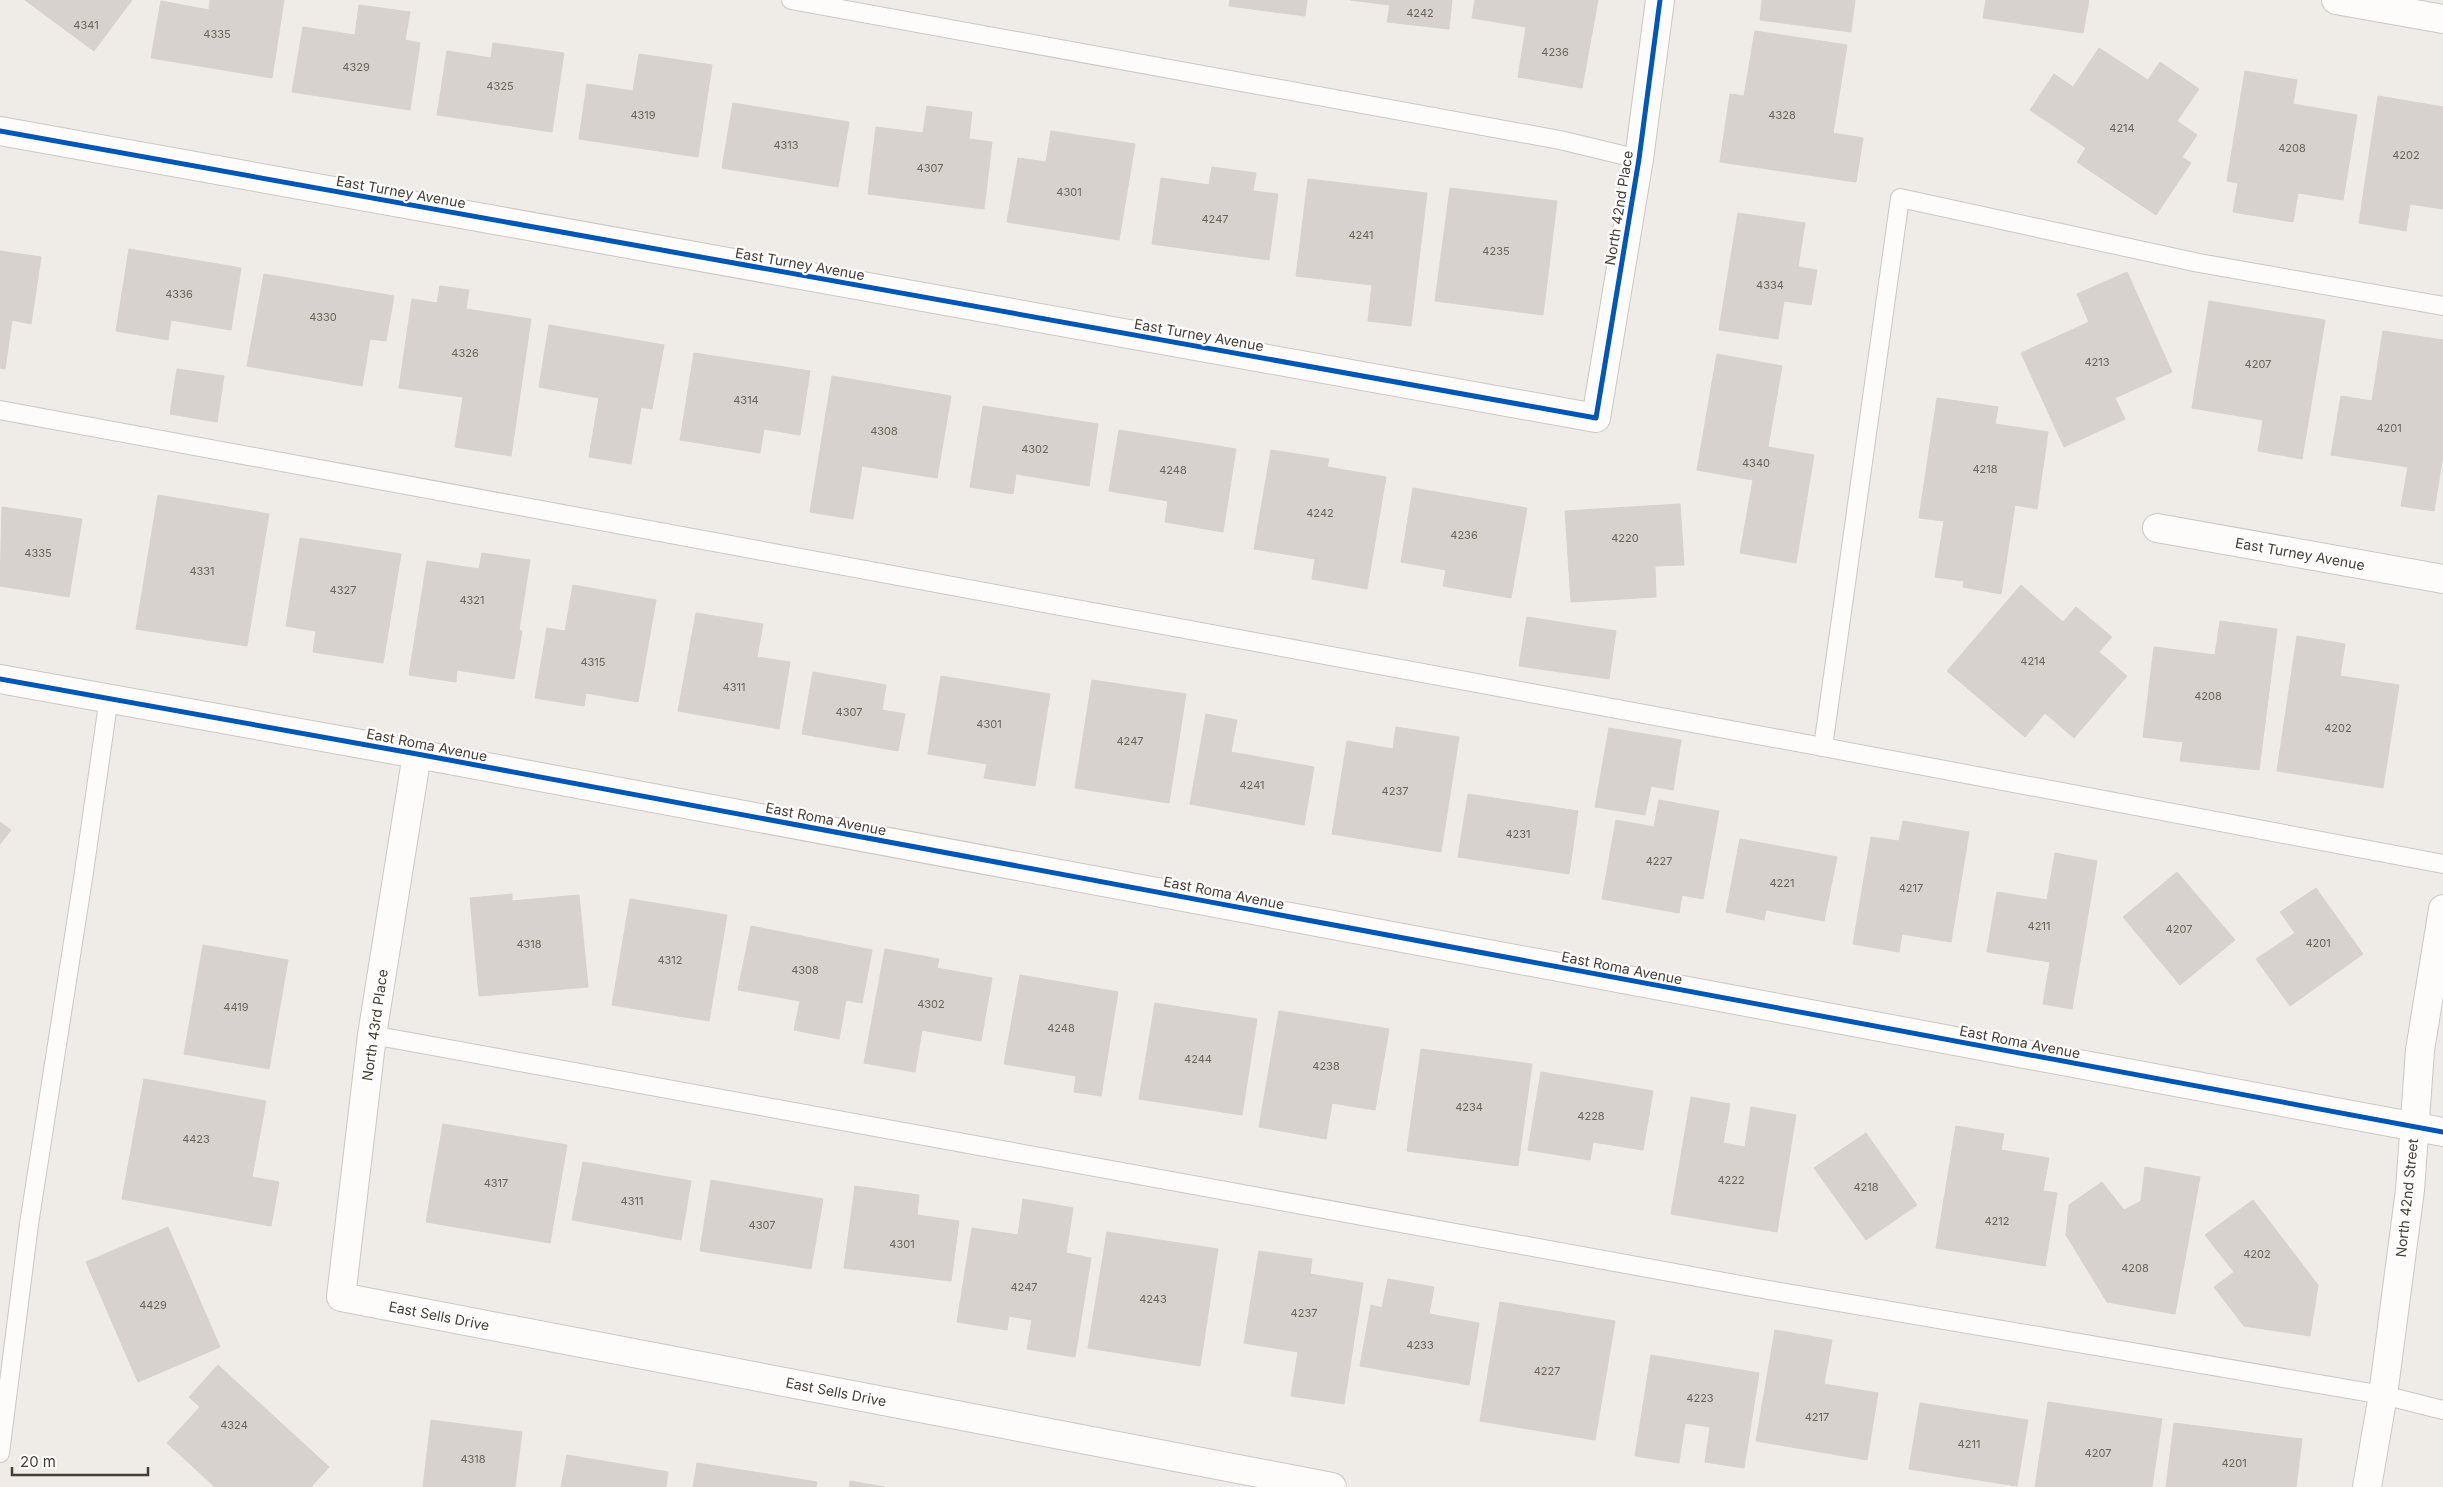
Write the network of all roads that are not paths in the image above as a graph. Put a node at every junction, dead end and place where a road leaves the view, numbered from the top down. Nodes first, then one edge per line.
1 (791, 0) edge
2 (1660, 0) edge
3 (2336, 0) edge
4 (2443, 19) edge
5 (0, 131) edge
6 (1639, 160) junction
7 (2443, 306) edge
8 (0, 410) edge
9 (1596, 418) joint
10 (2157, 528) dead end
11 (2443, 579) edge
12 (0, 679) edge
13 (109, 697) junction
14 (1823, 746) junction
15 (417, 754) junction
16 (2443, 864) edge
17 (2443, 909) edge
18 (372, 1035) junction
19 (2415, 1127) junction
20 (2443, 1132) edge
21 (340, 1297) joint
22 (2383, 1395) junction
23 (2443, 1410) edge
24 (0, 1453) edge
25 (1332, 1487) edge
26 (2367, 1487) edge

1 - 6 lane
2 - 6 street, North 42nd Place
3 - 4 street
5 - 9 street, East Turney Avenue
6 - 9 street, North 42nd Place
7 - 14 lane
8 - 14 lane
10 - 11 street, East Turney Avenue
12 - 13 street, East Roma Avenue
13 - 15 street, East Roma Avenue
13 - 24 lane
14 - 16 lane
15 - 18 street, North 43rd Place
15 - 19 street, East Roma Avenue
17 - 19 street, North 42nd Street
18 - 21 street, North 43rd Place
18 - 22 lane
19 - 20 street, East Roma Avenue
19 - 22 street, North 42nd Street
21 - 25 street, East Sells Drive
22 - 23 lane
22 - 26 street, North 42nd Street

